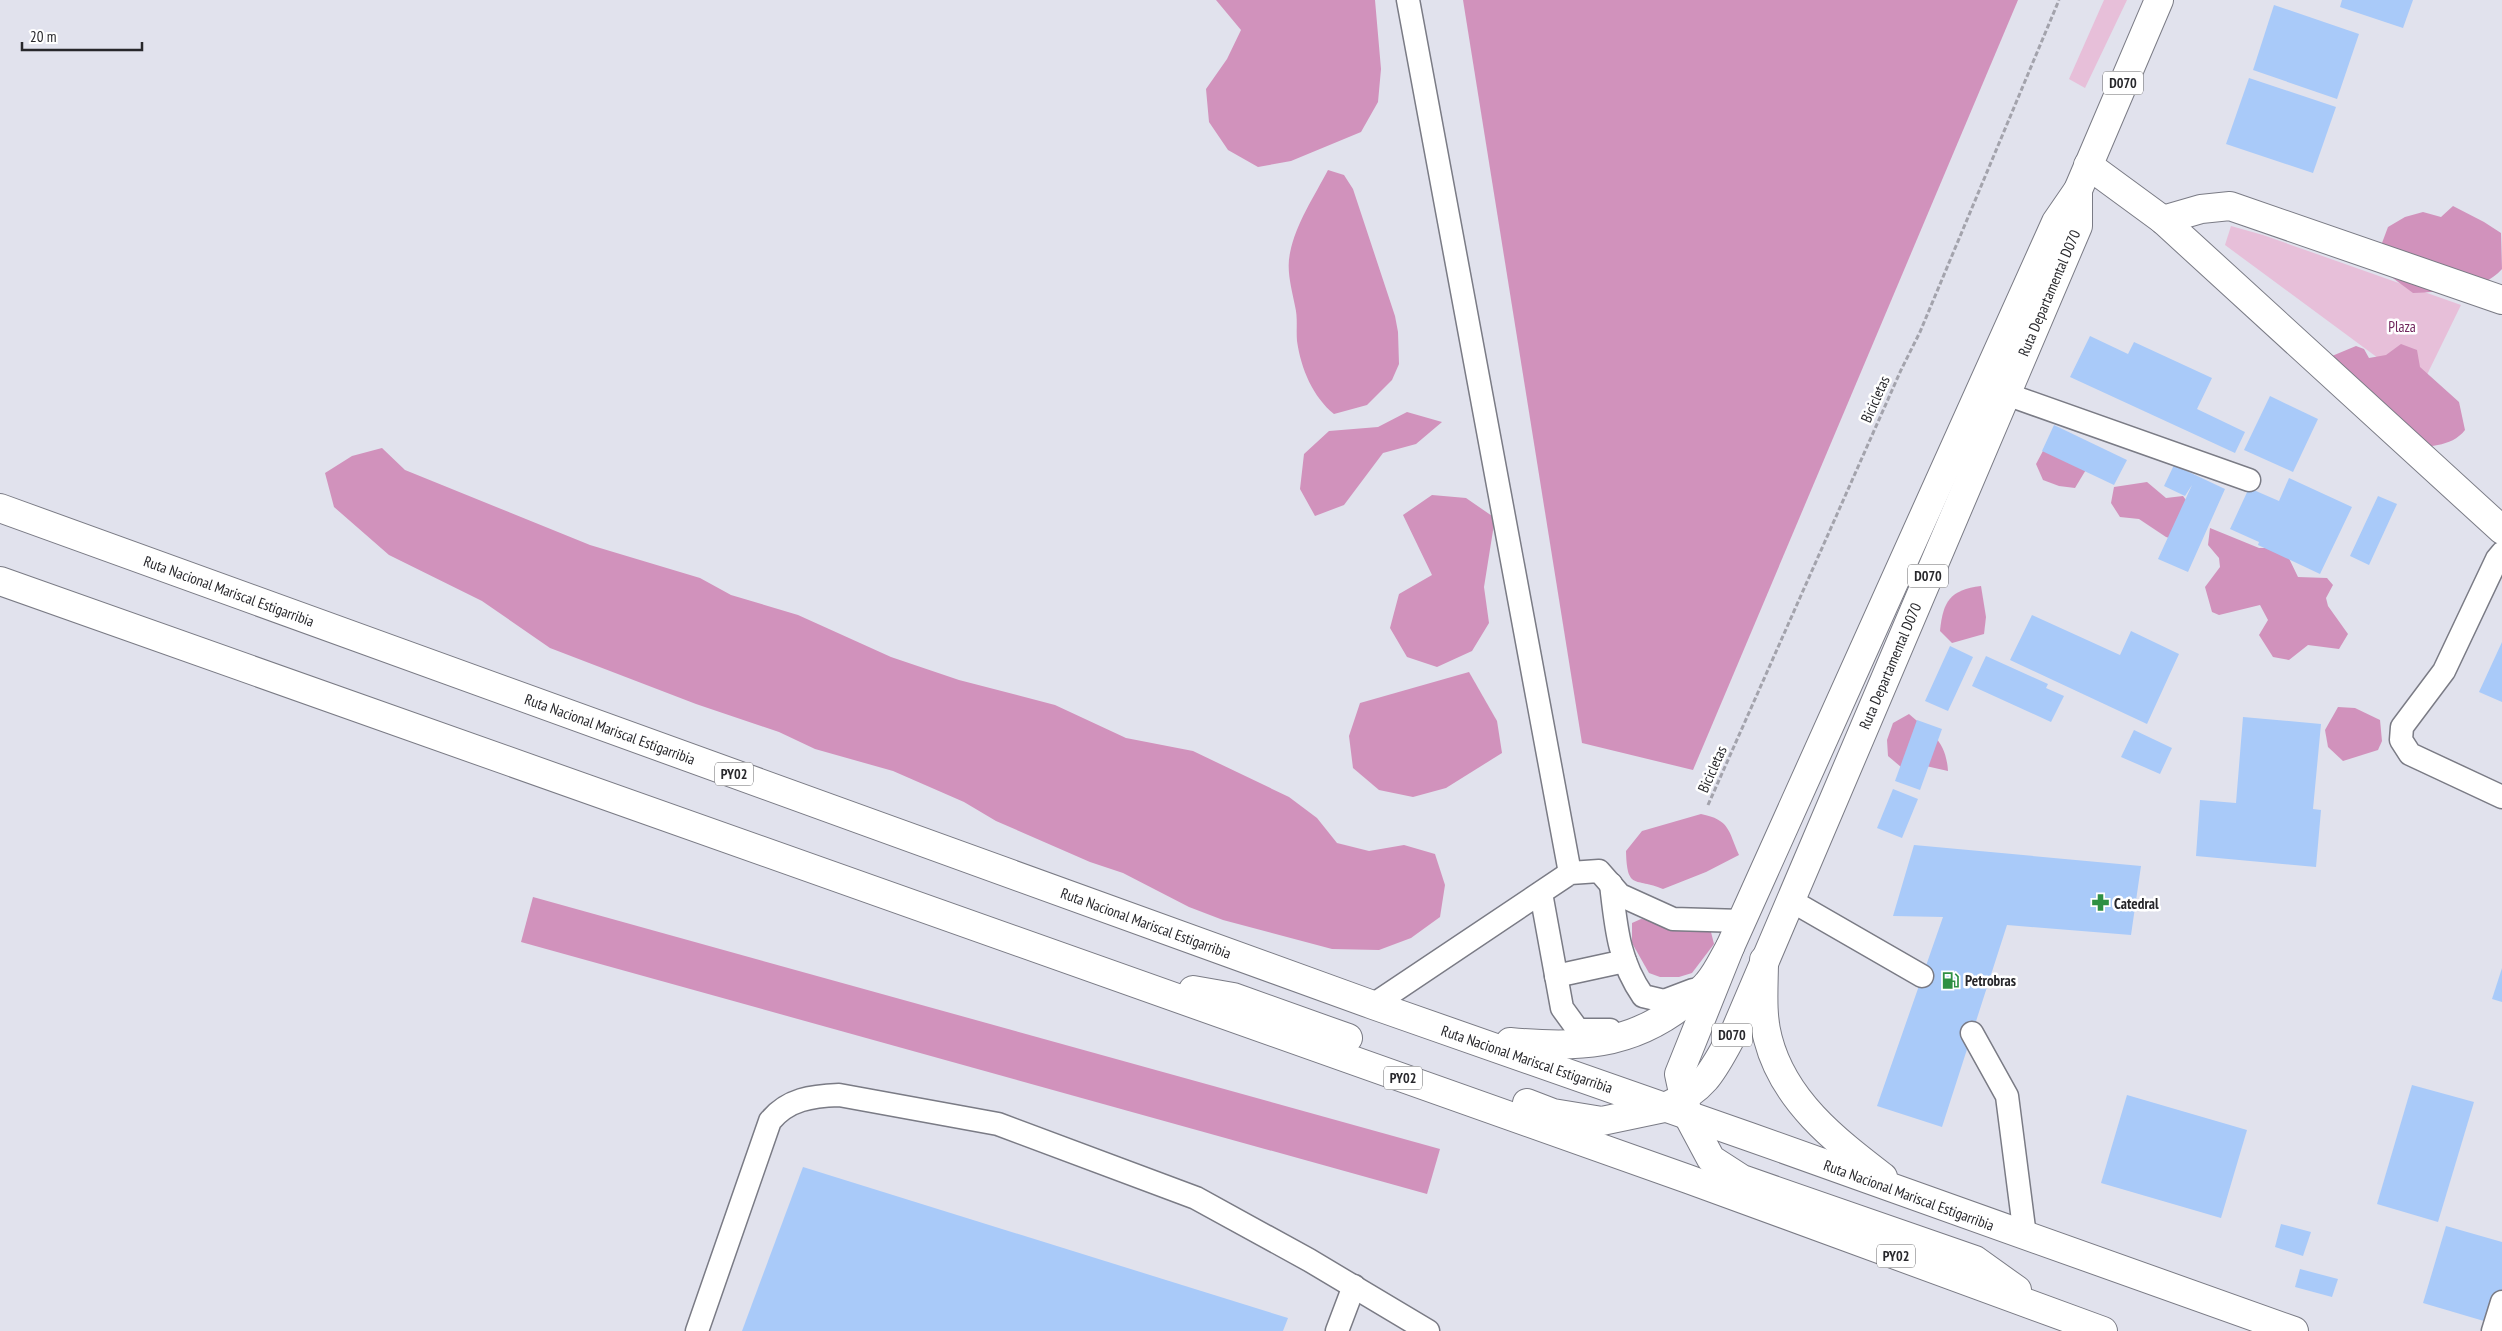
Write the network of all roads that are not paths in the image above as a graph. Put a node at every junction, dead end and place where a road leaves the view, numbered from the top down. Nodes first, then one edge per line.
1 (1408, 0) edge
2 (2159, 0) edge
3 (2088, 165) junction
4 (2078, 190) junction
5 (2163, 220) junction
6 (2502, 300) edge
7 (2006, 394) junction
8 (2249, 480) dead end
9 (0, 508) edge
10 (2502, 530) edge
11 (2502, 553) edge
12 (0, 581) edge
13 (2502, 797) edge
14 (1570, 873) junction
15 (1611, 884) junction
16 (1541, 893) junction
17 (1790, 900) junction
18 (1742, 921) junction
19 (1730, 947) junction
20 (1764, 960) junction
21 (1625, 961) junction
22 (1556, 976) junction
23 (1922, 976) dead end
24 (1118, 977) junction
25 (1708, 984) junction
26 (1373, 1005) junction
27 (1672, 1013) junction
28 (1972, 1033) dead end
29 (1468, 1039) junction
30 (1678, 1108) junction
31 (1909, 1195) junction
32 (2025, 1236) junction
33 (1354, 1286) junction
34 (2502, 1302) edge
35 (2046, 1310) junction
36 (697, 1331) edge
37 (1337, 1331) edge
38 (1428, 1331) edge
39 (2103, 1331) edge
40 (2294, 1331) edge
41 (2493, 1331) edge

1 - 14 lane
2 - 3 main road, Ruta Departamental D070 / D070
3 - 4 main road, Ruta Departamental D070 / D070
3 - 5 main road
4 - 7 main road, Ruta Departamental D070 / D070
4 - 18 main road, Ruta Departamental D070 / D070
5 - 6 main road
5 - 10 main road
7 - 8 lane
7 - 17 main road, Ruta Departamental D070 / D070
9 - 26 main road, Ruta Nacional Mariscal Estigarribia / PY02
11 - 13 lane
12 - 24 main road, PY02
14 - 15 lane
14 - 16 lane
15 - 18 lane
15 - 21 lane
16 - 22 lane
16 - 26 lane
17 - 20 main road, Ruta Departamental D070 / D070
17 - 23 lane
18 - 19 main road, D070
19 - 25 main road
19 - 30 main road, D070
20 - 30 main road, Ruta Departamental D070 / D070
20 - 31 main road
21 - 22 lane
21 - 25 lane
22 - 27 lane
24 - 30 main road
24 - 35 main road, PY02
25 - 27 main road
26 - 29 main road, Ruta Nacional Mariscal Estigarribia / PY02
27 - 29 main road
28 - 32 lane
29 - 30 main road, Ruta Nacional Mariscal Estigarribia / PY02
30 - 31 main road, Ruta Nacional Mariscal Estigarribia / PY02
30 - 35 main road
31 - 32 main road, Ruta Nacional Mariscal Estigarribia / PY02
32 - 40 main road, Ruta Nacional Mariscal Estigarribia / PY02
33 - 36 lane
33 - 37 lane
33 - 38 lane
34 - 41 lane
35 - 39 main road, PY02

